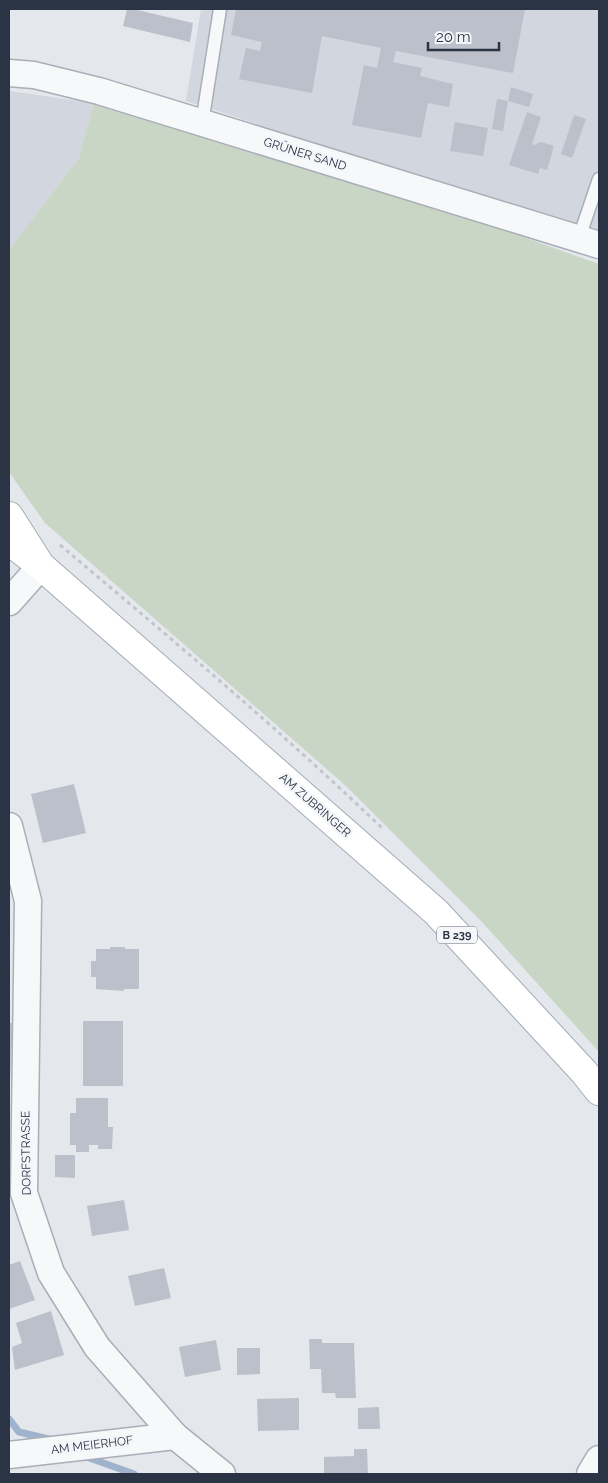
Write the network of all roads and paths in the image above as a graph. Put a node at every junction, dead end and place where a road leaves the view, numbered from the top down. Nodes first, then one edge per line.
1 (220, 9) edge
2 (9, 73) edge
3 (202, 122) junction
4 (599, 178) edge
5 (589, 241) edge
6 (9, 516) edge
7 (9, 541) edge
8 (41, 566) junction
9 (9, 602) edge
10 (9, 826) edge
11 (599, 1091) edge
12 (175, 1436) junction
13 (9, 1455) edge
14 (599, 1459) edge
15 (200, 1466) edge
16 (222, 1474) edge
17 (590, 1474) edge

1 - 3 lane
2 - 3 street, GRÜNER SAND
3 - 5 street, GRÜNER SAND
4 - 5 lane
6 - 8 main road
7 - 8 main road, AM ZUBRINGER / B 239
8 - 9 street
8 - 11 main road, AM ZUBRINGER / B 239
10 - 12 street, DORFSTRASSE
12 - 13 street, AM MEIERHOF
12 - 15 street, DORFSTRASSE
14 - 17 street
15 - 16 street, DORFSTRASSE

